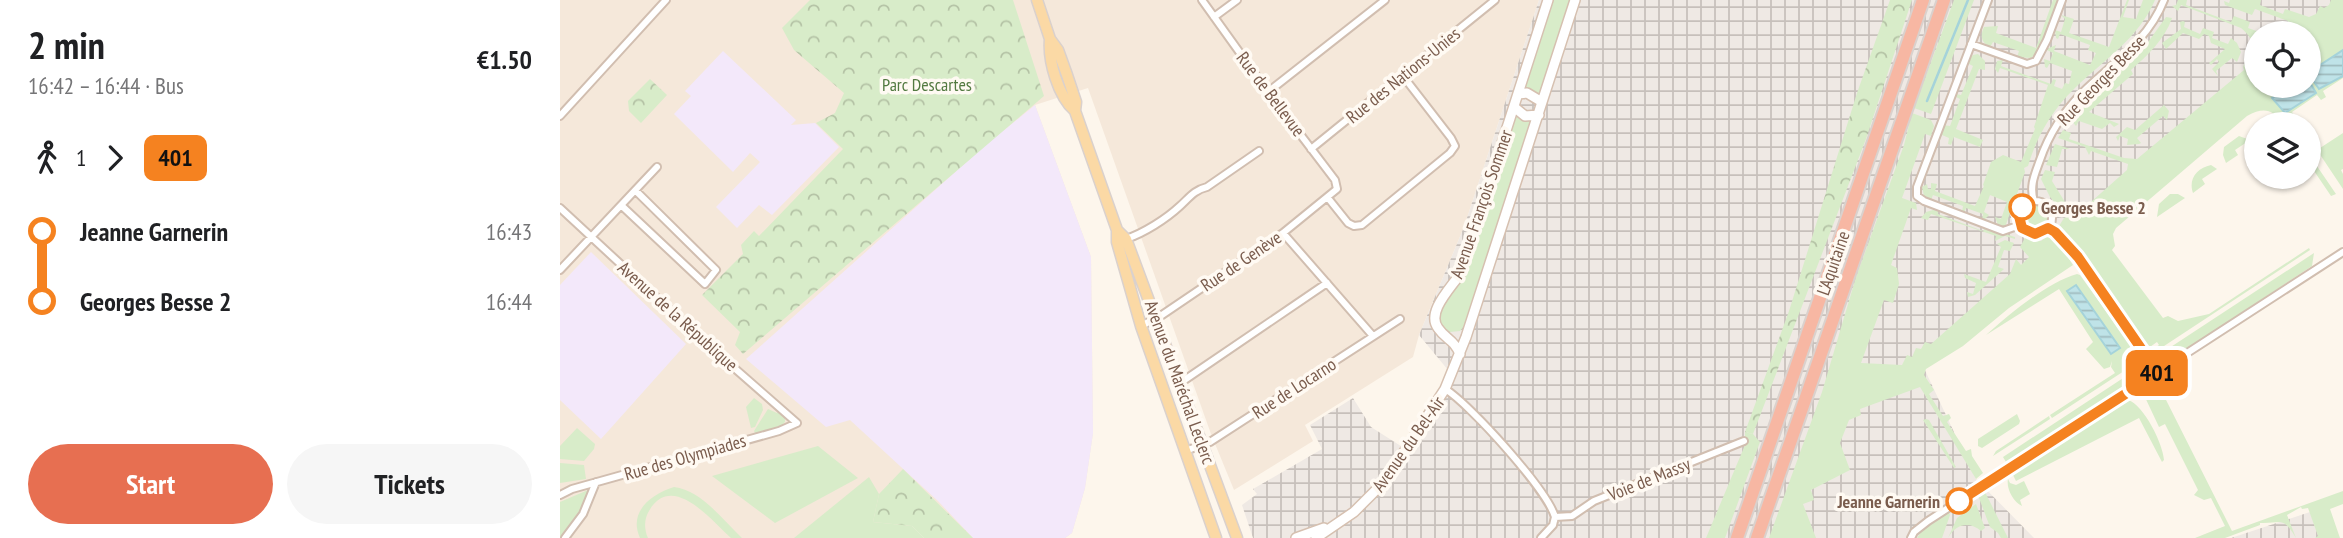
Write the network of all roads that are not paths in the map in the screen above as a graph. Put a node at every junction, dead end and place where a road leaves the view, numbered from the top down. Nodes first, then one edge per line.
1 (666, 0) edge
2 (1037, 0) edge
3 (1202, 0) edge
4 (1237, 0) edge
5 (1385, 0) edge
6 (1495, 0) edge
7 (1548, 0) edge
8 (1575, 0) edge
9 (1923, 0) edge
10 (1944, 0) edge
11 (1988, 0) edge
12 (2063, 0) edge
13 (2164, 0) edge
14 (1214, 17) junction
15 (1971, 44) junction
16 (1403, 76) junction
17 (1268, 92) junction
18 (1518, 94) junction
19 (1542, 102) junction
20 (1514, 107) junction
21 (1539, 115) junction
22 (560, 116) edge
23 (1311, 149) junction
24 (1259, 151) dead end
25 (657, 167) dead end
26 (1337, 189) joint
27 (636, 191) junction
28 (1328, 198) junction
29 (2034, 201) junction
30 (622, 206) junction
31 (561, 212) edge
32 (2020, 225) junction
33 (1117, 230) junction
34 (1283, 233) junction
35 (591, 238) junction
36 (1126, 239) junction
37 (2343, 252) edge
38 (560, 270) edge
39 (1327, 283) junction
40 (1156, 318) junction
41 (1400, 319) dead end
42 (1470, 324) junction
43 (1141, 326) junction
44 (1373, 336) junction
45 (1448, 336) junction
46 (1466, 337) junction
47 (1460, 354) junction
48 (1179, 381) junction
49 (1445, 389) junction
50 (797, 423) joint
51 (1744, 441) dead end
52 (1203, 445) junction
53 (1185, 451) junction
54 (596, 482) junction
55 (560, 489) edge
56 (572, 489) junction
57 (560, 495) edge
58 (1555, 517) junction
59 (1339, 522) junction
60 (565, 538) edge
61 (1216, 538) edge
62 (1237, 538) edge
63 (1297, 538) edge
64 (1316, 538) edge
65 (1541, 538) edge
66 (1737, 538) edge
67 (1757, 538) edge
68 (1911, 538) edge

1 - 22 street
2 - 33 main road, Avenue du Maréchal Leclerc
3 - 14 street, Rue de Bellevue
4 - 14 street
5 - 17 street
6 - 16 street, Rue des Nations-Unies
7 - 18 street
8 - 19 street
9 - 66 highway, L'Aquitaine
10 - 67 highway, L'Aquitaine
11 - 15 street
12 - 15 street
13 - 29 street, Rue Georges Besse
14 - 17 street, Rue de Bellevue
15 - 32 street
16 - 23 street, Rue des Nations-Unies
16 - 28 street
17 - 23 street, Rue de Bellevue
18 - 19 street
18 - 20 street
19 - 21 street
20 - 21 street
20 - 45 street, Avenue François Sommer
21 - 42 street, Avenue François Sommer
23 - 26 street, Rue de Bellevue
24 - 36 street
25 - 27 street
26 - 28 street, Rue de Genève
27 - 30 street
27 - 30 street
28 - 34 street, Rue de Genève
29 - 32 street, Rue Georges Besse
29 - 32 street
30 - 35 street
31 - 35 street, Avenue de la République
33 - 36 main road, Avenue du Maréchal Leclerc
33 - 43 main road, Avenue du Maréchal Leclerc
34 - 39 street
34 - 40 street, Rue de Genève
35 - 38 street
35 - 50 street, Avenue de la République
36 - 40 main road, Avenue du Maréchal Leclerc
37 - 68 street
39 - 44 street
39 - 48 street
40 - 43 street, Rue de Genève
40 - 48 main road, Avenue du Maréchal Leclerc
41 - 44 street, Rue de Locarno
42 - 45 street
42 - 46 street, Avenue François Sommer
43 - 53 main road, Avenue du Maréchal Leclerc
44 - 52 street, Rue de Locarno
45 - 46 street
45 - 47 street, Avenue François Sommer
46 - 47 street, Avenue François Sommer
47 - 49 street, Avenue du Bel-Air
48 - 52 main road, Avenue du Maréchal Leclerc
49 - 58 street
49 - 59 street, Avenue du Bel-Air
50 - 54 street, Rue des Olympiades
51 - 58 street, Voie de Massy
52 - 53 street, Rue de Locarno
52 - 62 main road, Avenue du Maréchal Leclerc
53 - 61 main road, Avenue du Maréchal Leclerc
54 - 56 street, Rue des Olympiades
54 - 60 street
55 - 56 street, Rue des Olympiades
56 - 57 street, Rue des Olympiades
58 - 65 street
59 - 63 street, Avenue du Bel-Air
59 - 64 street, Avenue du Bel-Air

